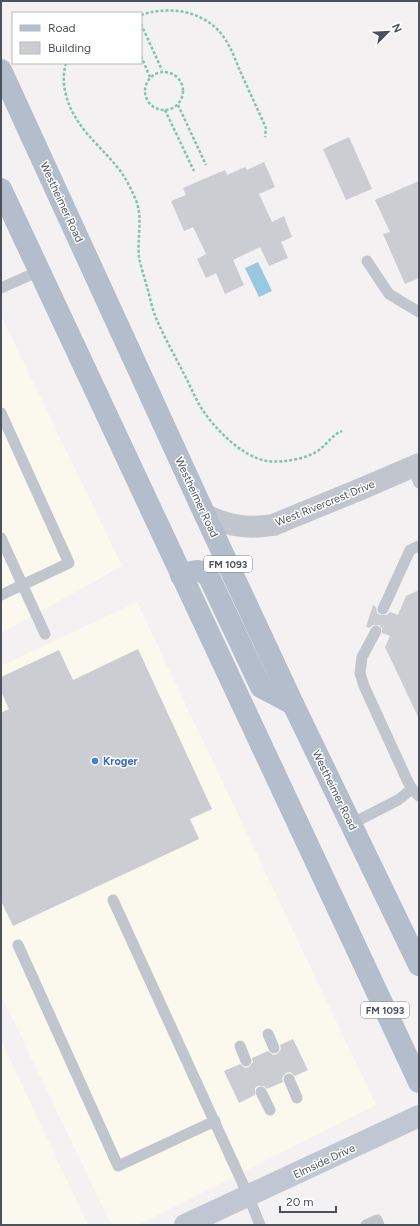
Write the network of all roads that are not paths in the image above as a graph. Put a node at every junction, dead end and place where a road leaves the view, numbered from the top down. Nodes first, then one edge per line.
1 (1, 70) edge
2 (1, 190) edge
3 (367, 261) dead end
4 (39, 271) junction
5 (1, 288) edge
6 (419, 312) edge
7 (1, 413) edge
8 (417, 471) edge
9 (205, 515) junction
10 (1, 538) edge
11 (419, 546) edge
12 (181, 575) junction
13 (22, 585) junction
14 (1, 595) edge
15 (384, 609) dead end
16 (376, 631) dead end
17 (45, 634) dead end
18 (293, 704) junction
19 (415, 792) edge
20 (351, 824) junction
21 (113, 900) dead end
22 (18, 944) dead end
23 (419, 965) edge
24 (268, 1034) dead end
25 (240, 1046) dead end
26 (274, 1048) dead end
27 (246, 1061) dead end
28 (288, 1079) dead end
29 (419, 1082) edge
30 (261, 1092) dead end
31 (297, 1098) dead end
32 (270, 1110) dead end
33 (419, 1116) edge
34 (215, 1121) junction
35 (248, 1195) junction
36 (185, 1225) edge
37 (260, 1225) edge
38 (366, 1225) edge
39 (379, 1225) edge

1 - 9 main road, Westheimer Road / FM 1093
2 - 4 main road, FM 1093
3 - 6 lane
4 - 5 lane
4 - 12 main road, FM 1093
7 - 13 lane
8 - 9 street, West Rivercrest Drive
9 - 18 main road, Westheimer Road / FM 1093
10 - 13 lane
11 - 15 lane
12 - 18 main road
12 - 29 main road, FM 1093
13 - 14 lane
13 - 17 lane
16 - 19 lane
18 - 20 main road, Westheimer Road / FM 1093
19 - 20 lane
20 - 23 main road, Westheimer Road / FM 1093
21 - 34 lane
22 - 34 lane
24 - 26 lane
25 - 27 lane
28 - 31 lane
30 - 32 lane
33 - 35 street, Elmside Drive
34 - 35 lane
35 - 36 street, Elmside Drive
35 - 37 lane
38 - 39 lane

